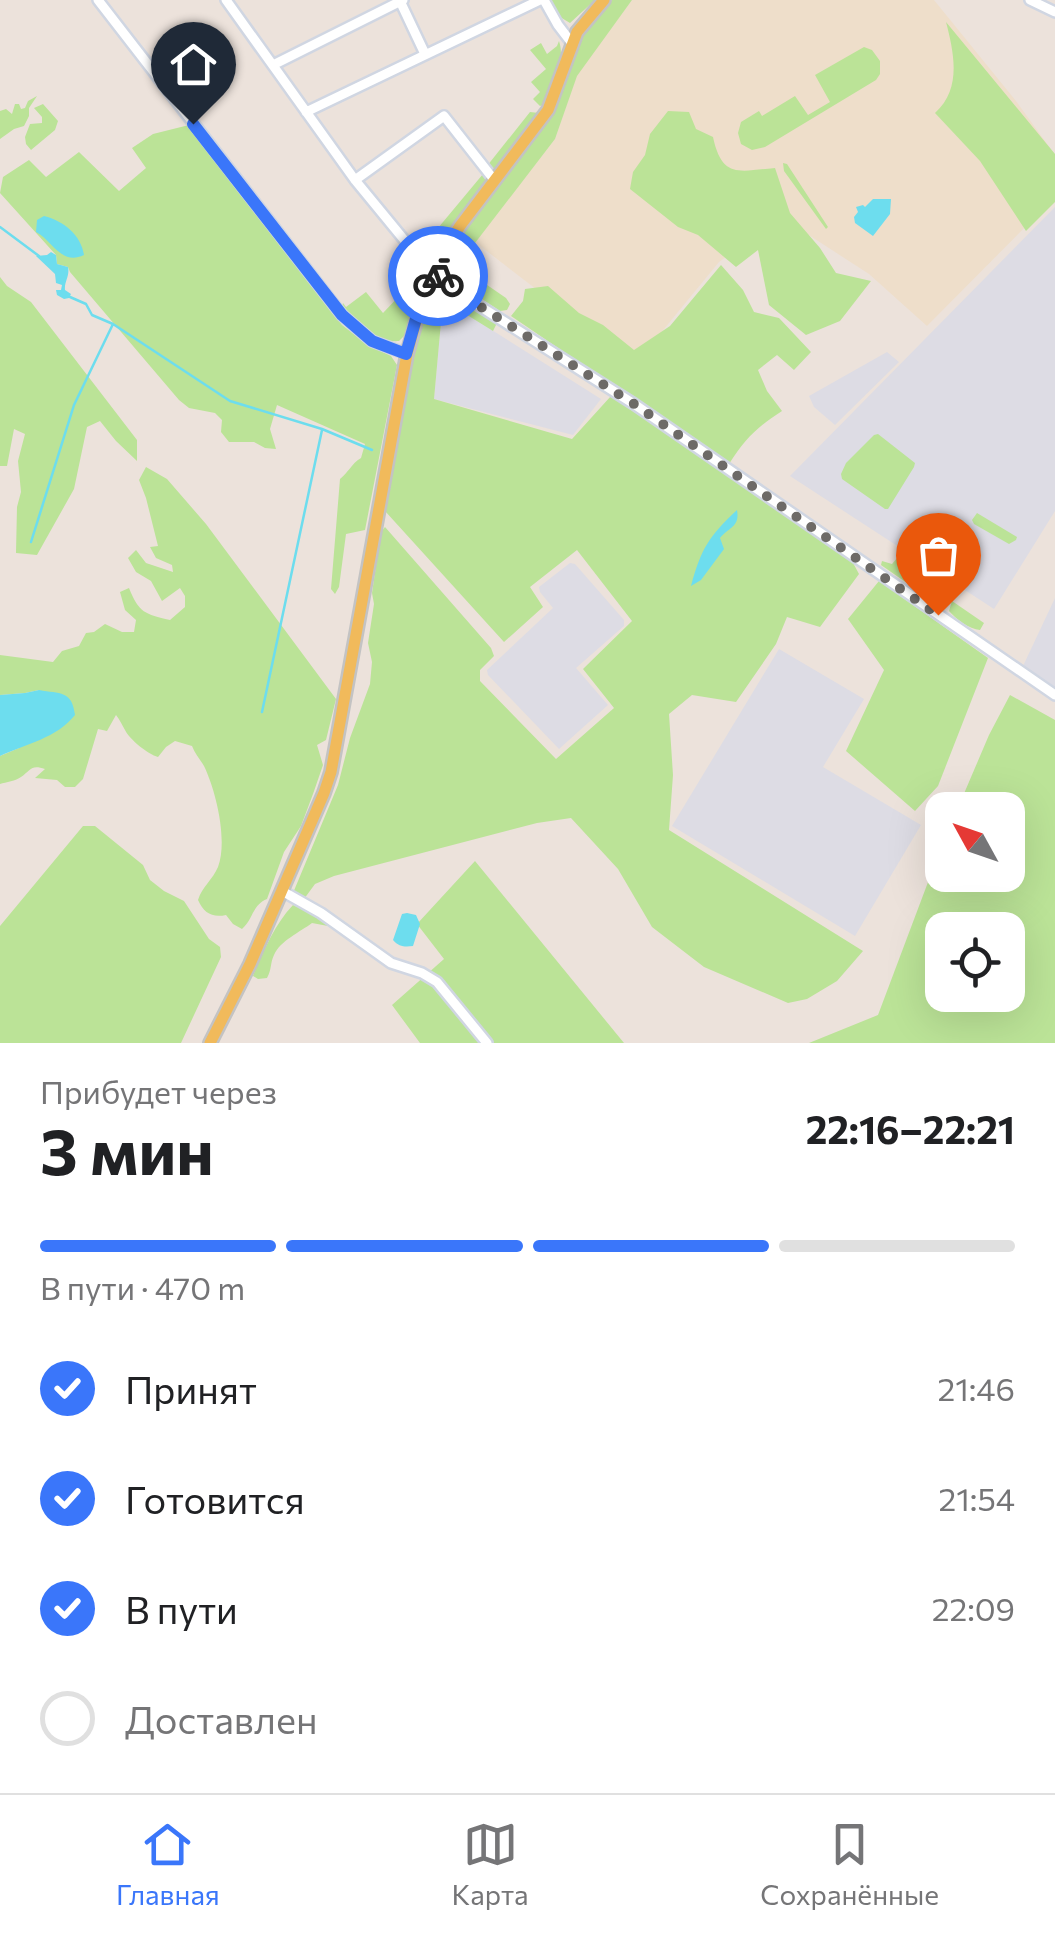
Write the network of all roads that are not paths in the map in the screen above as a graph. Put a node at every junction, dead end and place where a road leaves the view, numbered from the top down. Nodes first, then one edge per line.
1 (98, 0) edge
2 (226, 0) edge
3 (542, 0) edge
4 (604, 0) edge
5 (1030, 0) edge
6 (401, 1) edge
7 (1055, 12) edge
8 (571, 42) junction
9 (425, 54) junction
10 (272, 65) junction
11 (306, 112) junction
12 (355, 180) junction
13 (495, 181) junction
14 (433, 272) junction
15 (406, 354) junction
16 (1055, 695) edge
17 (282, 892) junction
18 (210, 1043) edge
19 (487, 1043) edge

1 - 15 street
2 - 10 street
3 - 8 street
3 - 9 street
4 - 8 main road
5 - 7 street
6 - 9 street
6 - 10 street
8 - 13 main road
9 - 11 street
10 - 11 street
11 - 12 street
12 - 13 street
12 - 14 street
13 - 14 main road
14 - 15 main road
14 - 16 street
15 - 17 main road
17 - 18 main road
17 - 19 street

